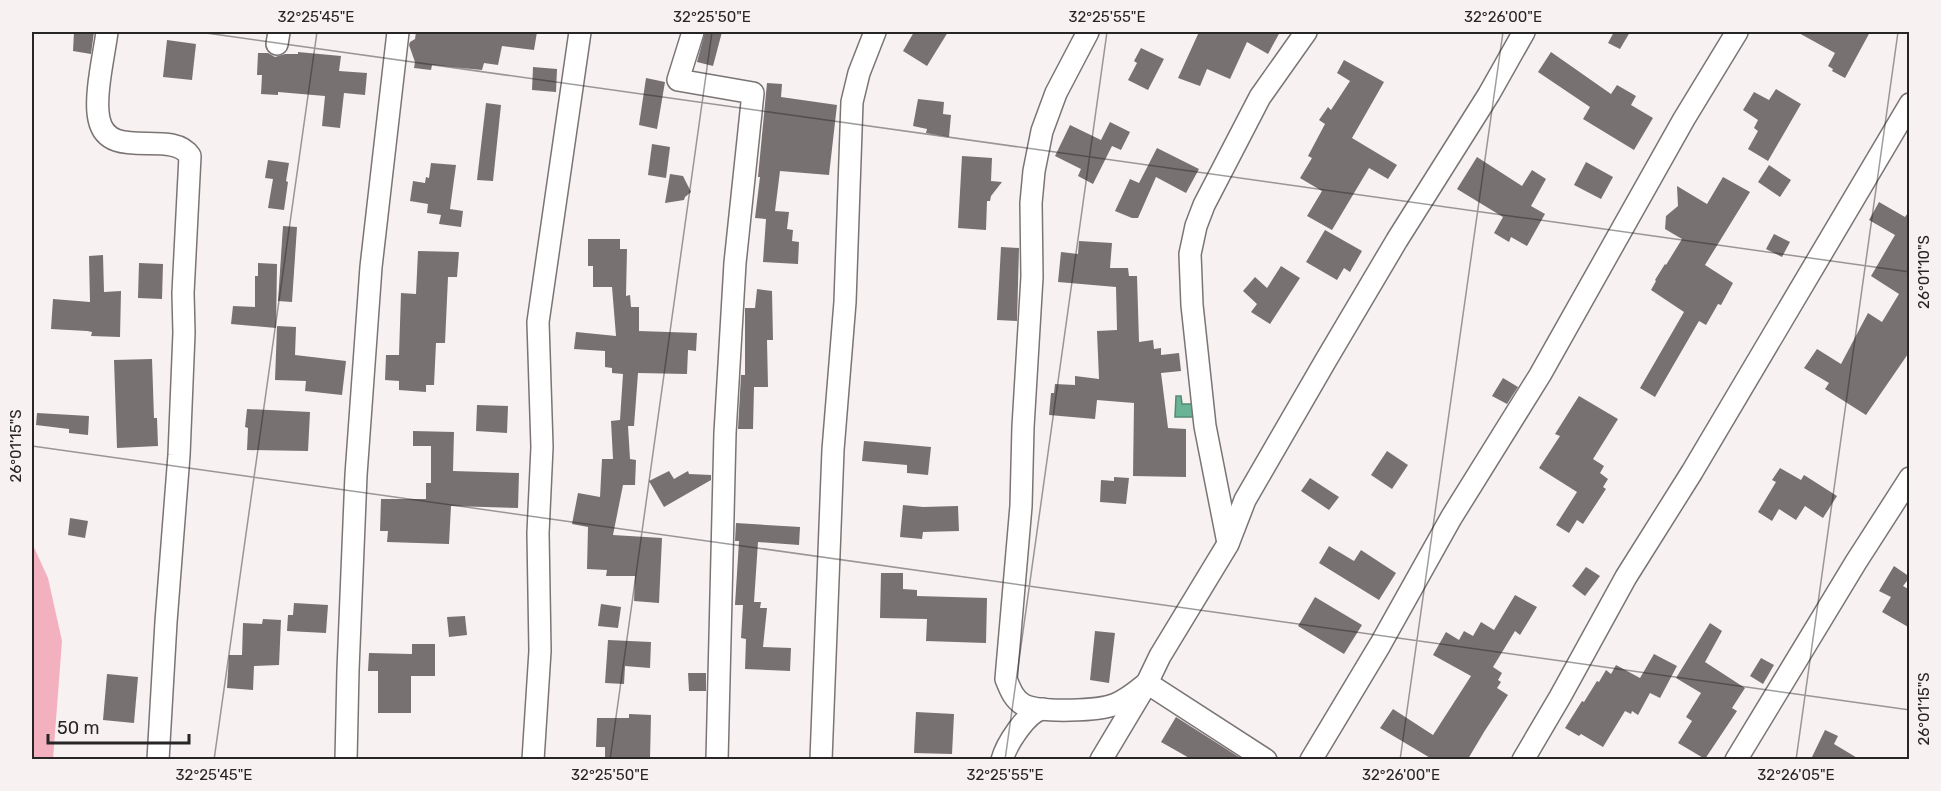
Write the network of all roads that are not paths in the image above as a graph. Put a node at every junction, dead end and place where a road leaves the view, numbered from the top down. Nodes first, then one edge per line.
1 (107, 32) edge
2 (398, 32) edge
3 (580, 32) edge
4 (693, 32) edge
5 (875, 32) edge
6 (1088, 32) edge
7 (1306, 32) edge
8 (1524, 32) edge
9 (1737, 32) edge
10 (1910, 104) edge
11 (1910, 478) edge
12 (1228, 544) junction
13 (1147, 683) junction
14 (1106, 707) junction
15 (1043, 709) junction
16 (1118, 733) junction
17 (158, 759) edge
18 (346, 759) edge
19 (534, 759) edge
20 (717, 759) edge
21 (821, 759) edge
22 (1002, 759) edge
23 (1101, 759) edge
24 (1266, 759) edge
25 (1311, 759) edge
26 (1523, 759) edge
27 (1736, 759) edge

1 - 17 street
2 - 18 street
3 - 19 street
4 - 20 street
5 - 21 street
6 - 15 street
7 - 12 street
8 - 12 street
9 - 25 street
10 - 26 street
11 - 27 street
12 - 13 street
13 - 14 street
13 - 16 street
13 - 24 street
14 - 15 street
14 - 16 street
15 - 22 street
16 - 23 street

